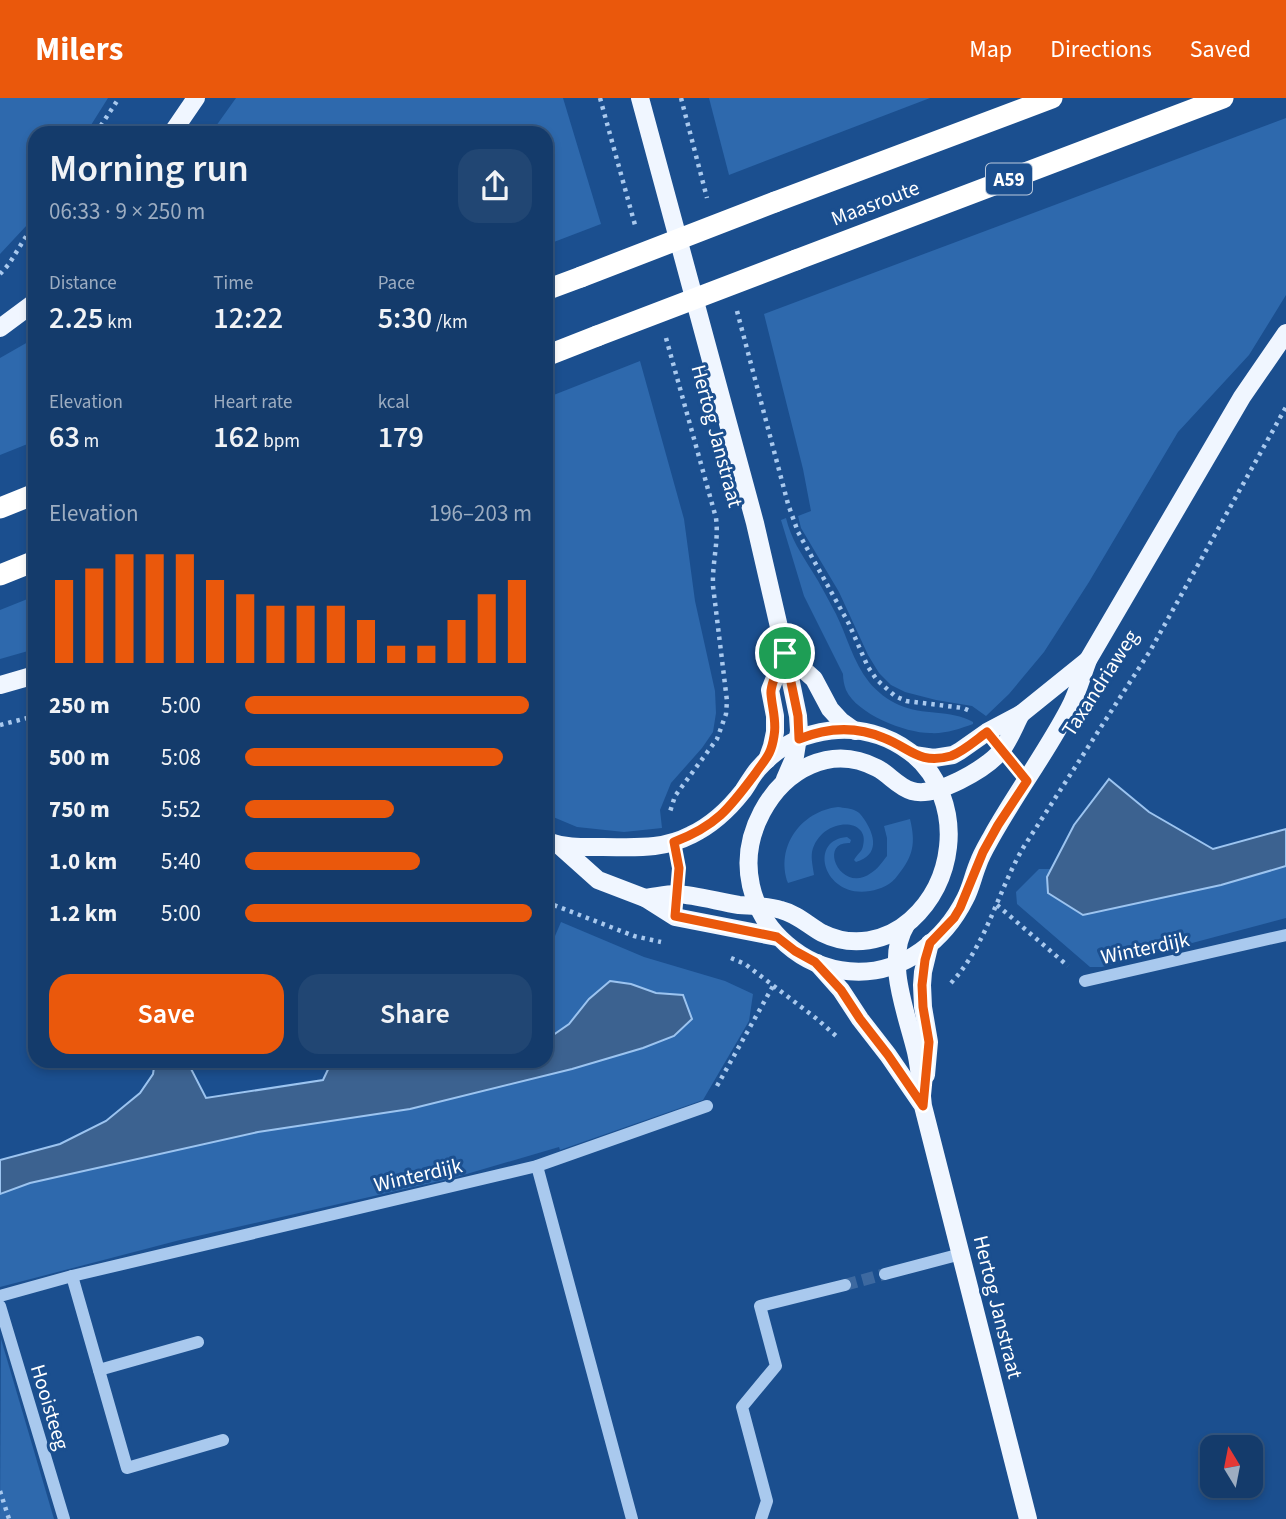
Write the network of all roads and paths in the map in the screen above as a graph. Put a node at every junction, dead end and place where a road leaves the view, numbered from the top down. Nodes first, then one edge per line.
1 (119, 98) edge
2 (196, 98) edge
3 (600, 98) edge
4 (640, 98) edge
5 (1052, 98) edge
6 (1223, 98) edge
7 (101, 126) edge
8 (177, 126) edge
9 (636, 229) dead end
10 (28, 233) edge
11 (0, 274) edge
12 (553, 287) edge
13 (28, 307) edge
14 (0, 328) edge
15 (1286, 333) edge
16 (665, 334) dead end
17 (553, 353) edge
18 (1286, 407) edge
19 (28, 497) edge
20 (0, 508) edge
21 (798, 532) dead end
22 (28, 564) edge
23 (0, 575) edge
24 (785, 653) junction
25 (1088, 660) junction
26 (28, 677) edge
27 (0, 685) edge
28 (1021, 714) junction
29 (28, 718) edge
30 (0, 725) edge
31 (855, 731) junction
32 (987, 732) junction
33 (799, 739) junction
34 (914, 755) junction
35 (767, 760) junction
36 (785, 780) junction
37 (939, 789) junction
38 (674, 842) junction
39 (553, 844) edge
40 (645, 898) junction
41 (553, 905) edge
42 (997, 905) junction
43 (758, 907) junction
44 (675, 916) junction
45 (907, 923) junction
46 (1286, 935) edge
47 (777, 937) junction
48 (930, 943) junction
49 (722, 955) dead end
50 (815, 962) junction
51 (896, 965) junction
52 (1085, 981) joint
53 (952, 982) dead end
54 (773, 986) junction
55 (817, 1019) dead end
56 (707, 1106) joint
57 (923, 1106) junction
58 (537, 1166) junction
59 (961, 1254) junction
60 (885, 1274) tunnel mouth
61 (72, 1276) junction
62 (845, 1285) tunnel mouth
63 (0, 1296) edge
64 (0, 1306) edge
65 (198, 1342) dead end
66 (99, 1370) junction
67 (223, 1440) dead end
68 (0, 1491) edge
69 (9, 1519) edge
70 (64, 1519) edge
71 (632, 1519) edge
72 (761, 1519) edge
73 (1028, 1519) edge

1 - 7 path
2 - 8 main road
3 - 9 path
4 - 24 main road, Hertog Janstraat
5 - 12 highway, Maasroute, bridge
6 - 17 highway, Maasroute / A59, bridge
10 - 11 path
13 - 14 main road
15 - 25 main road, Taxandriaweg
16 - 38 path, Hertog Janstraat
18 - 42 path, Taxandriaweg
19 - 20 highway
21 - 32 path
22 - 23 highway
24 - 31 main road
24 - 33 main road, Hertog Janstraat
24 - 35 main road
25 - 28 main road, Taxandriaweg
25 - 48 main road, Taxandriaweg
26 - 27 main road
28 - 32 main road, Taxandriaweg
28 - 37 main road, Taxandriaweg
29 - 30 path
31 - 33 main road
31 - 34 main road
32 - 34 main road, Taxandriaweg
33 - 35 main road
33 - 36 main road
34 - 37 main road
35 - 38 main road
36 - 37 main road
36 - 43 main road
37 - 45 main road
38 - 39 main road
39 - 40 main road
40 - 43 main road
40 - 44 main road
41 - 44 path
42 - 52 path, Winterdijk
42 - 53 path, Taxandriaweg
43 - 45 main road
43 - 47 main road
44 - 47 main road
45 - 51 main road
46 - 52 street, Winterdijk
47 - 50 main road
48 - 51 main road, Taxandriaweg
48 - 57 main road, Hertog Janstraat
49 - 54 path
50 - 51 main road
50 - 57 main road, Hertog Janstraat
51 - 57 main road, Hertog Janstraat
54 - 55 path
54 - 56 path
56 - 58 street, Winterdijk
57 - 59 main road, Hertog Janstraat
58 - 61 street, Winterdijk
58 - 71 street
59 - 60 street
59 - 73 main road, Hertog Janstraat
61 - 63 street, Winterdijk
61 - 66 street
62 - 72 street
64 - 70 street, Hooisteeg
65 - 66 street
66 - 67 street
68 - 69 path

